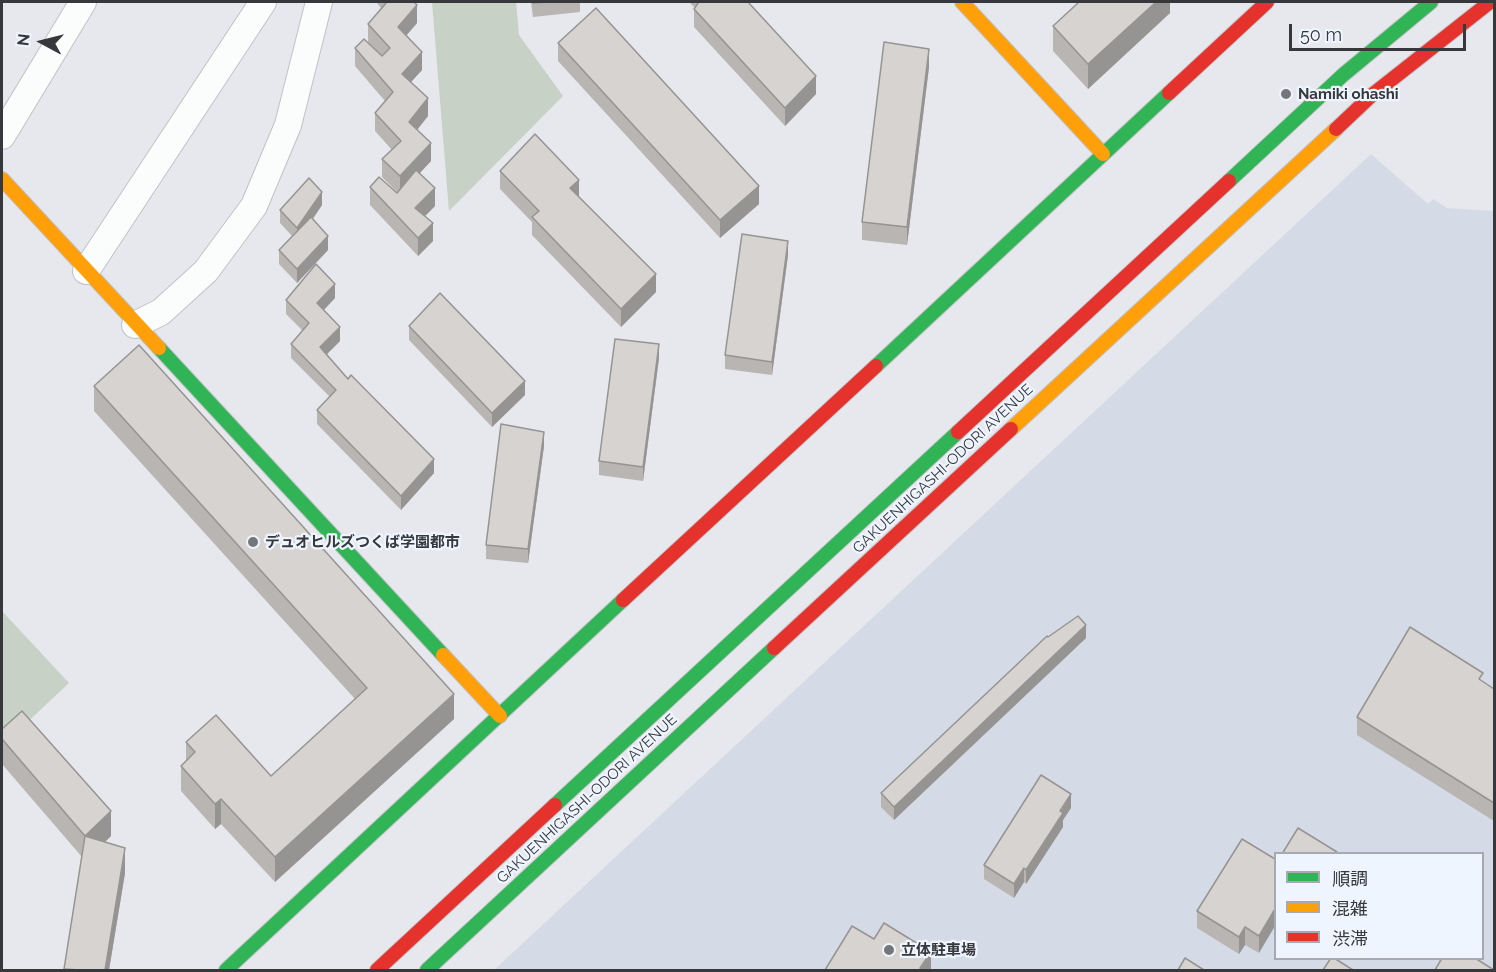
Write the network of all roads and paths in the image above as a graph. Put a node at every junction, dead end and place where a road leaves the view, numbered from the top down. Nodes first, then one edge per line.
1 (83, 2) edge
2 (263, 2) edge
3 (319, 2) edge
4 (962, 2) edge
5 (1267, 2) edge
6 (1431, 2) edge
7 (1490, 2) edge
8 (2, 136) edge
9 (1103, 154) junction
10 (2, 179) edge
11 (86, 271) junction
12 (135, 325) junction
13 (500, 716) junction
14 (226, 970) edge
15 (377, 970) edge
16 (427, 970) edge

1 - 8 street
2 - 11 street
3 - 12 street
4 - 9 main road
5 - 9 main road
6 - 15 main road, GAKUENHIGASHI-ODORI AVENUE
7 - 16 main road, GAKUENHIGASHI-ODORI AVENUE
9 - 13 main road
10 - 11 main road
11 - 12 main road
12 - 13 main road
13 - 14 main road

